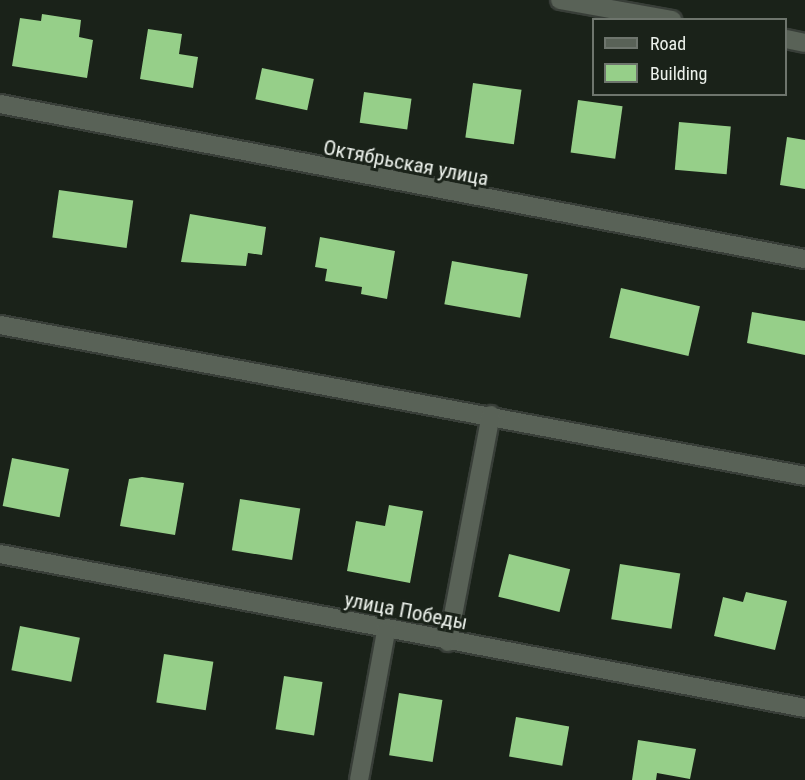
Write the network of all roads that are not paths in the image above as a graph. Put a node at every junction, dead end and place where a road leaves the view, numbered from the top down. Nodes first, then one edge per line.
1 (560, 0) edge
2 (661, 18) edge
3 (787, 39) edge
4 (805, 42) edge
5 (0, 104) edge
6 (805, 259) edge
7 (0, 325) edge
8 (491, 415) junction
9 (805, 476) edge
10 (0, 554) edge
11 (386, 630) junction
12 (448, 642) junction
13 (805, 708) edge
14 (360, 780) edge

1 - 2 street
3 - 4 street
5 - 6 street, Октябрьская улица
7 - 8 street
8 - 9 street
8 - 12 street
10 - 11 street, улица Победы
11 - 12 street, улица Победы
11 - 14 street
12 - 13 street, улица Победы

